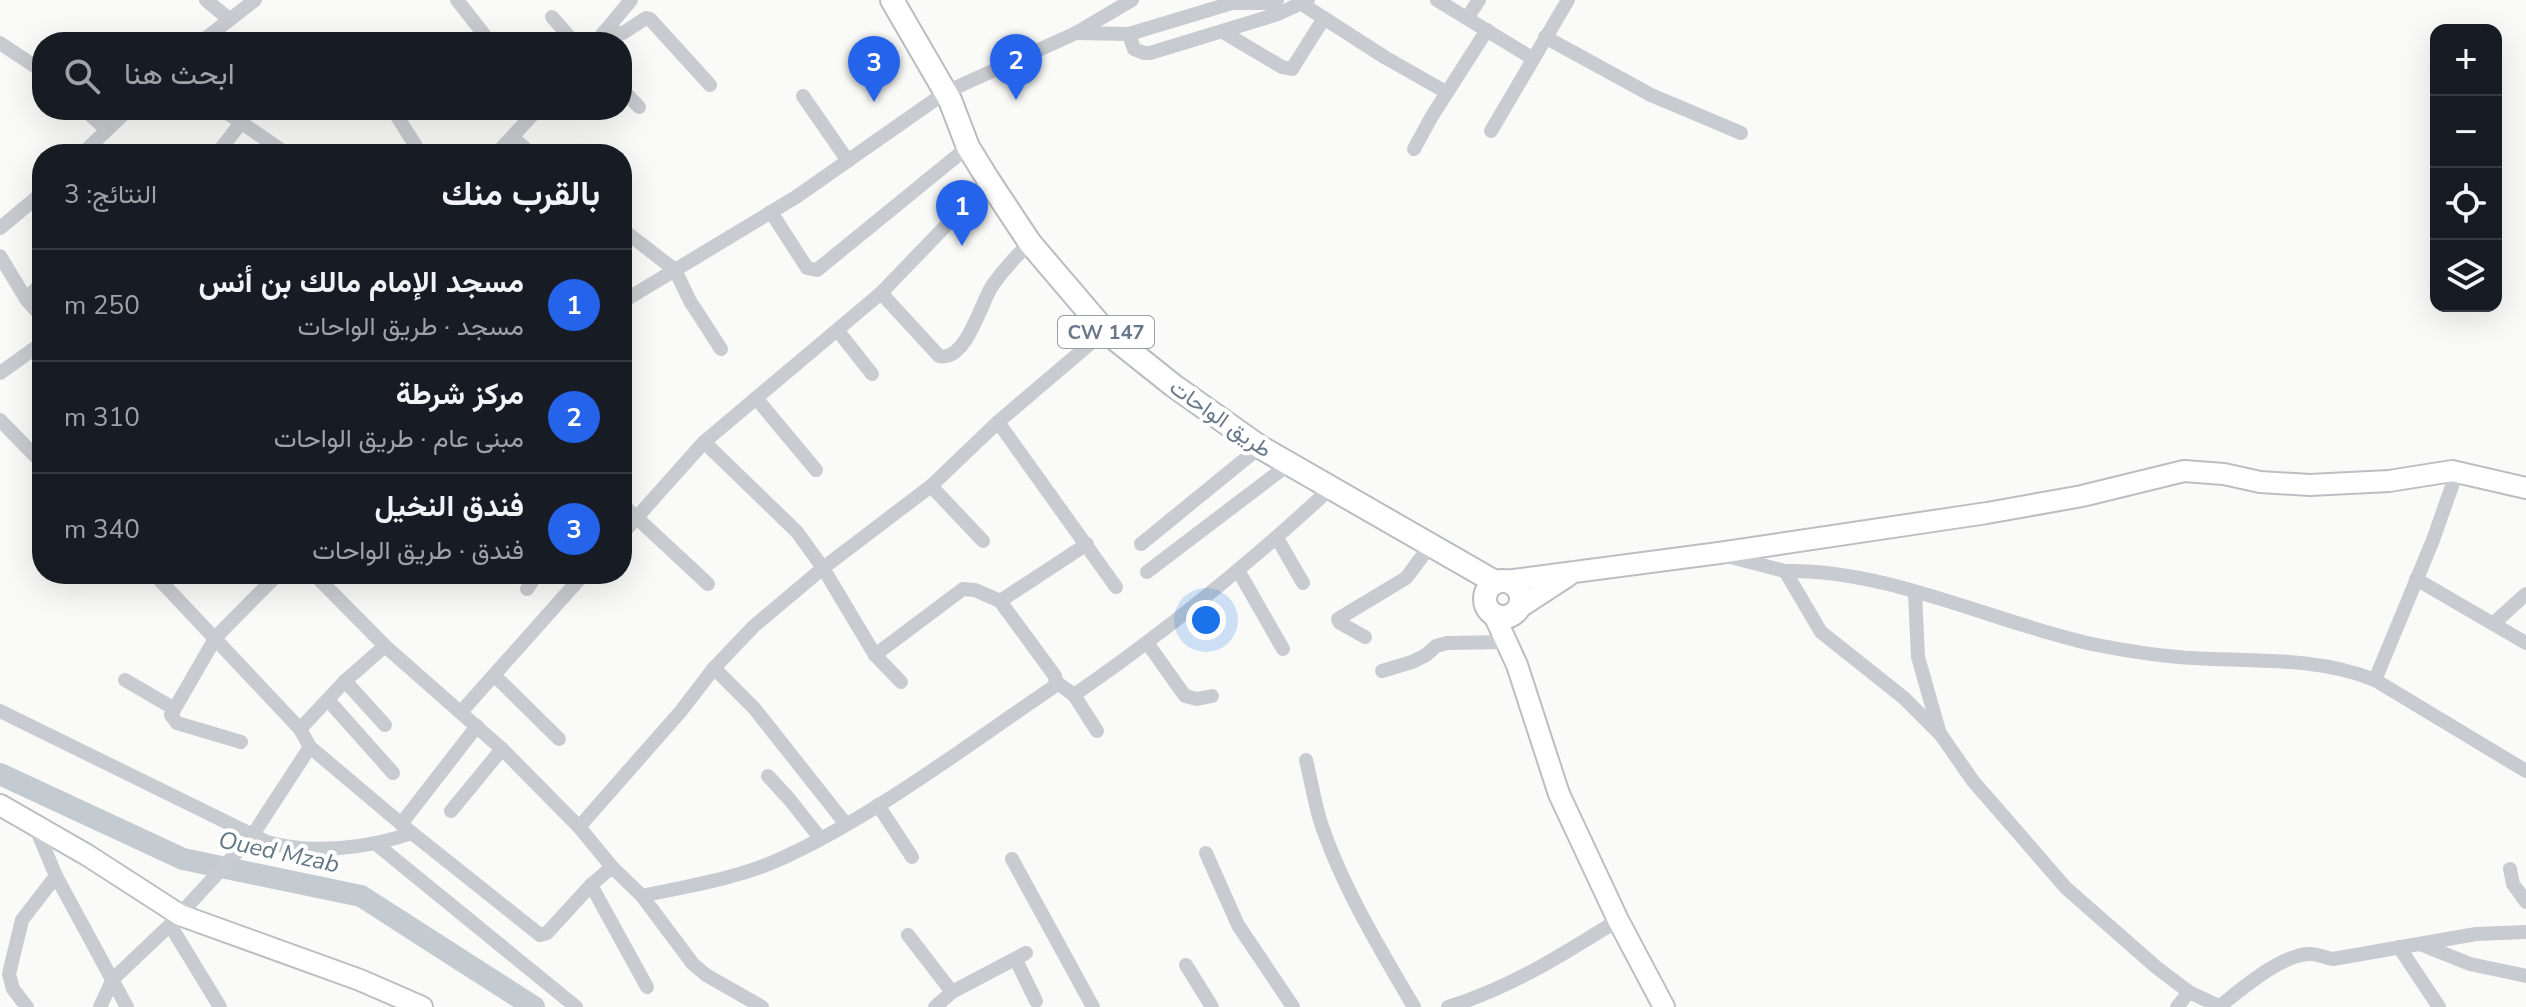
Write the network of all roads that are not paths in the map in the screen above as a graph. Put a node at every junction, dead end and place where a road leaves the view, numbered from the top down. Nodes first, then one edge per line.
1 (206, 0) edge
2 (255, 0) edge
3 (457, 0) edge
4 (631, 0) edge
5 (892, 0) edge
6 (1132, 0) edge
7 (1277, 0) edge
8 (1437, 0) edge
9 (1479, 0) edge
10 (1568, 0) edge
11 (1305, 2) edge
12 (552, 17) dead end
13 (1324, 18) junction
14 (1467, 18) junction
15 (229, 19) junction
16 (1487, 30) junction
17 (213, 32) edge
18 (482, 32) edge
19 (565, 32) edge
20 (604, 32) edge
21 (625, 32) edge
22 (1223, 32) junction
23 (1076, 33) junction
24 (1129, 34) junction
25 (1545, 37) junction
26 (0, 43) edge
27 (1532, 58) junction
28 (32, 64) edge
29 (710, 85) dead end
30 (946, 92) junction
31 (1446, 92) junction
32 (803, 96) dead end
33 (632, 100) edge
34 (639, 107) dead end
35 (96, 120) edge
36 (118, 120) edge
37 (235, 120) edge
38 (399, 120) edge
39 (527, 120) edge
40 (240, 124) junction
41 (107, 130) junction
42 (1491, 131) dead end
43 (1741, 133) dead end
44 (513, 138) junction
45 (95, 144) edge
46 (225, 144) edge
47 (271, 144) edge
48 (415, 144) edge
49 (507, 144) edge
50 (520, 144) edge
51 (968, 147) junction
52 (1414, 149) dead end
53 (848, 161) junction
54 (989, 181) junction
55 (32, 203) edge
56 (771, 212) junction
57 (0, 228) edge
58 (632, 237) edge
59 (1030, 243) junction
60 (0, 256) edge
61 (675, 270) junction
62 (32, 293) edge
63 (632, 293) edge
64 (881, 293) junction
65 (26, 299) junction
66 (32, 306) edge
67 (838, 331) junction
68 (1105, 331) junction
69 (721, 349) dead end
70 (32, 350) edge
71 (0, 373) edge
72 (872, 374) dead end
73 (756, 398) junction
74 (0, 420) edge
75 (998, 422) junction
76 (704, 442) junction
77 (1260, 447) junction
78 (32, 453) edge
79 (1289, 464) junction
80 (816, 470) dead end
81 (2457, 472) junction
82 (931, 486) junction
83 (1331, 488) junction
84 (2526, 488) edge
85 (632, 515) edge
86 (637, 520) junction
87 (632, 525) edge
88 (1277, 538) junction
89 (983, 541) dead end
90 (1087, 544) junction
91 (1141, 544) dead end
92 (1434, 548) junction
93 (1719, 553) junction
94 (823, 568) junction
95 (1785, 571) junction
96 (1147, 572) dead end
97 (1239, 572) junction
98 (1572, 573) junction
99 (2416, 579) junction
100 (1303, 583) dead end
101 (164, 584) edge
102 (268, 584) edge
103 (324, 584) edge
104 (530, 584) edge
105 (575, 584) edge
106 (708, 584) dead end
107 (1116, 587) dead end
108 (527, 589) dead end
109 (1915, 593) junction
110 (2526, 594) edge
111 (1502, 599) junction
112 (1000, 601) junction
113 (2494, 623) junction
114 (216, 637) junction
115 (1365, 637) dead end
116 (1507, 642) junction
117 (2526, 643) edge
118 (1148, 644) junction
119 (385, 646) junction
120 (1283, 649) dead end
121 (875, 655) junction
122 (1517, 667) junction
123 (714, 668) junction
124 (1382, 671) dead end
125 (495, 676) junction
126 (125, 680) dead end
127 (2375, 680) junction
128 (345, 681) junction
129 (901, 682) dead end
130 (1056, 682) junction
131 (1074, 695) junction
132 (1212, 696) dead end
133 (328, 700) junction
134 (173, 708) junction
135 (0, 711) edge
136 (461, 712) junction
137 (385, 725) dead end
138 (477, 726) junction
139 (300, 729) junction
140 (1097, 731) dead end
141 (1941, 735) junction
142 (559, 739) dead end
143 (241, 742) dead end
144 (310, 747) junction
145 (502, 749) junction
146 (1306, 760) dead end
147 (2526, 771) edge
148 (393, 773) dead end
149 (768, 776) dead end
150 (0, 805) edge
151 (878, 805) junction
152 (451, 811) dead end
153 (845, 823) junction
154 (35, 826) junction
155 (579, 827) junction
156 (407, 828) junction
157 (820, 838) junction
158 (250, 839) junction
159 (375, 843) junction
160 (1206, 853) dead end
161 (912, 857) dead end
162 (1012, 859) dead end
163 (612, 867) junction
164 (2510, 869) dead end
165 (56, 876) junction
166 (591, 885) junction
167 (642, 896) junction
168 (2526, 902) edge
169 (179, 916) junction
170 (1618, 920) junction
171 (2526, 932) edge
172 (908, 935) dead end
173 (2418, 943) junction
174 (2399, 947) junction
175 (1186, 965) dead end
176 (2526, 976) edge
177 (5, 977) edge
178 (113, 979) junction
179 (647, 987) dead end
180 (952, 992) junction
181 (2189, 992) junction
182 (1036, 1001) dead end
183 (27, 1007) edge
184 (100, 1007) edge
185 (127, 1007) edge
186 (220, 1007) edge
187 (422, 1007) edge
188 (576, 1007) edge
189 (762, 1007) edge
190 (935, 1007) edge
191 (1093, 1007) edge
192 (1212, 1007) edge
193 (1293, 1007) edge
194 (1414, 1007) edge
195 (1448, 1007) edge
196 (1664, 1007) edge
197 (2177, 1007) edge
198 (2221, 1007) edge
199 (2439, 1007) edge

1 - 15 street
2 - 15 street
3 - 18 street
4 - 20 street
5 - 30 main road, طريق الواحات / CW 147
6 - 23 street
7 - 24 street
8 - 14 street
9 - 14 street
10 - 25 street
11 - 13 street
11 - 22 street
12 - 19 street
13 - 22 street
13 - 31 street
14 - 16 street
15 - 17 street
16 - 27 street
16 - 31 street
21 - 29 street
22 - 24 street
23 - 24 street
23 - 30 street
25 - 27 street
25 - 43 street
26 - 28 street
27 - 42 street
30 - 51 main road, طريق الواحات / CW 147
30 - 53 street
31 - 52 street
32 - 53 street
33 - 34 street
35 - 41 street
36 - 41 street
37 - 40 street
38 - 48 street
39 - 44 street
40 - 46 street
40 - 47 street
41 - 45 street
44 - 49 street
44 - 50 street
51 - 54 main road, طريق الواحات / CW 147
51 - 56 street
53 - 56 street
54 - 59 main road, طريق الواحات / CW 147
54 - 64 street
55 - 57 street
56 - 61 street
58 - 61 street
59 - 64 street
59 - 68 main road, طريق الواحات / CW 147
60 - 65 street
61 - 63 street
61 - 69 street
62 - 65 street
64 - 67 street
65 - 66 street
67 - 72 street
67 - 73 street
68 - 75 street
68 - 77 main road, طريق الواحات / CW 147
70 - 71 street
73 - 76 street
73 - 80 street
74 - 78 street
75 - 82 street
75 - 90 street
76 - 86 street
76 - 94 street
77 - 79 main road, طريق الواحات / CW 147
77 - 91 street
79 - 83 main road, طريق الواحات / CW 147
79 - 96 street
81 - 84 street
81 - 93 street
81 - 99 street
82 - 89 street
82 - 94 street
83 - 88 street
83 - 92 main road, طريق الواحات / CW 147
85 - 86 street
86 - 87 street
86 - 106 street
88 - 97 street
88 - 100 street
90 - 107 street
90 - 112 street
92 - 111 main road, CW 147
92 - 115 street
93 - 95 street
93 - 98 street
94 - 121 street
94 - 123 street
95 - 109 street
95 - 141 street
97 - 118 street
97 - 120 street
98 - 111 street
98 - 111 street
99 - 113 street
99 - 127 street
101 - 114 street
102 - 114 street
103 - 119 street
104 - 108 street
105 - 125 street
109 - 127 street
109 - 141 street
110 - 113 street
111 - 116 street
111 - 122 street
112 - 121 street
112 - 130 street
113 - 117 street
114 - 134 street
114 - 139 street
116 - 122 street
116 - 124 street
118 - 131 street
118 - 132 street
119 - 128 street
119 - 136 street
121 - 129 street
122 - 170 street
123 - 153 street
123 - 155 street
125 - 136 street
125 - 142 street
126 - 134 street
127 - 147 street
128 - 133 street
128 - 137 street
130 - 131 street
130 - 151 street
131 - 140 street
133 - 139 street
133 - 148 street
134 - 143 street
135 - 158 street
136 - 138 street
138 - 145 street
138 - 156 street
139 - 144 street
141 - 181 street
144 - 156 street
144 - 158 street
145 - 152 street
145 - 155 street
146 - 194 street
149 - 157 street
150 - 154 street
151 - 153 street
151 - 161 street
153 - 157 street
154 - 165 street
154 - 169 street
155 - 163 street
156 - 159 street
156 - 166 street
157 - 167 street
158 - 159 street
158 - 169 street
159 - 188 street
160 - 193 street
162 - 191 street
163 - 166 street
163 - 167 street
164 - 168 street
165 - 177 street
165 - 178 street
166 - 179 street
167 - 189 street
169 - 178 street
169 - 186 street
169 - 187 street
170 - 195 street
170 - 196 street
171 - 173 street
172 - 180 street
173 - 174 street
173 - 176 street
174 - 198 street
174 - 199 street
175 - 192 street
177 - 183 street
178 - 184 street
178 - 185 street
180 - 182 street
180 - 190 street
181 - 197 street
181 - 198 street

